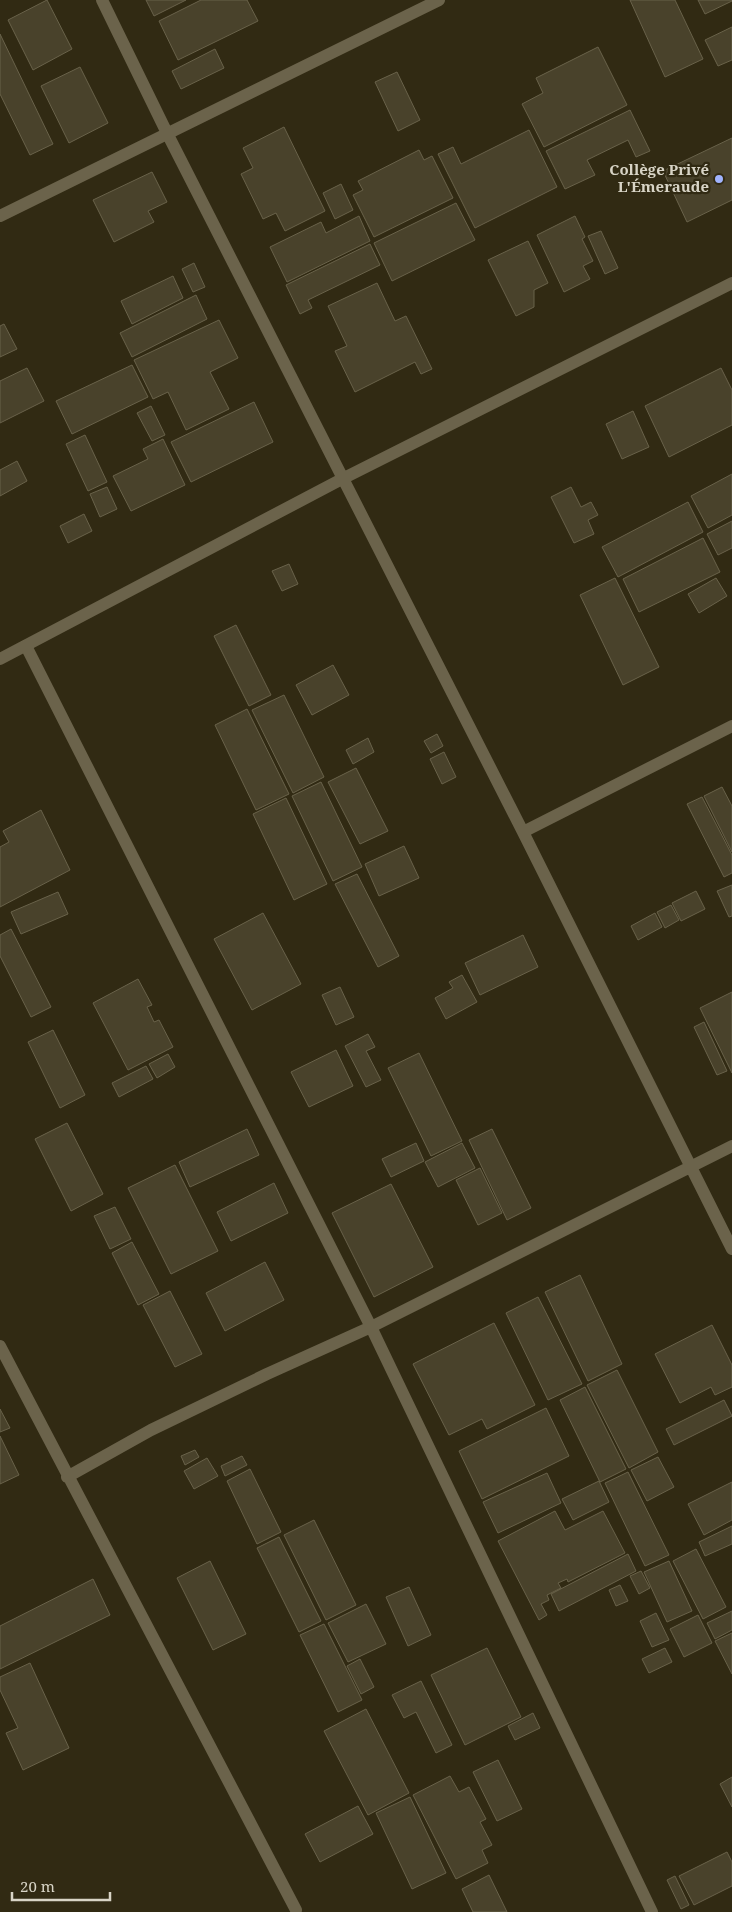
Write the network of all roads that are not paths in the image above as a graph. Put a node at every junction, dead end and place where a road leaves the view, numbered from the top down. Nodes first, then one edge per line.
1 (102, 0) edge
2 (439, 0) edge
3 (166, 133) junction
4 (0, 216) edge
5 (732, 283) edge
6 (342, 480) junction
7 (26, 646) junction
8 (0, 659) edge
9 (732, 726) edge
10 (523, 832) junction
11 (732, 1146) edge
12 (690, 1167) junction
13 (732, 1249) edge
14 (371, 1327) junction
15 (0, 1346) edge
16 (67, 1477) junction
17 (296, 1910) dead end
18 (652, 1912) edge

1 - 3 street
2 - 3 street
3 - 4 street
3 - 6 street
5 - 6 street
6 - 7 street
6 - 10 street
7 - 8 street
7 - 14 street
9 - 10 street
10 - 12 street
11 - 12 street
12 - 13 street
12 - 14 street
14 - 16 street
14 - 18 street
15 - 16 street
16 - 17 street

